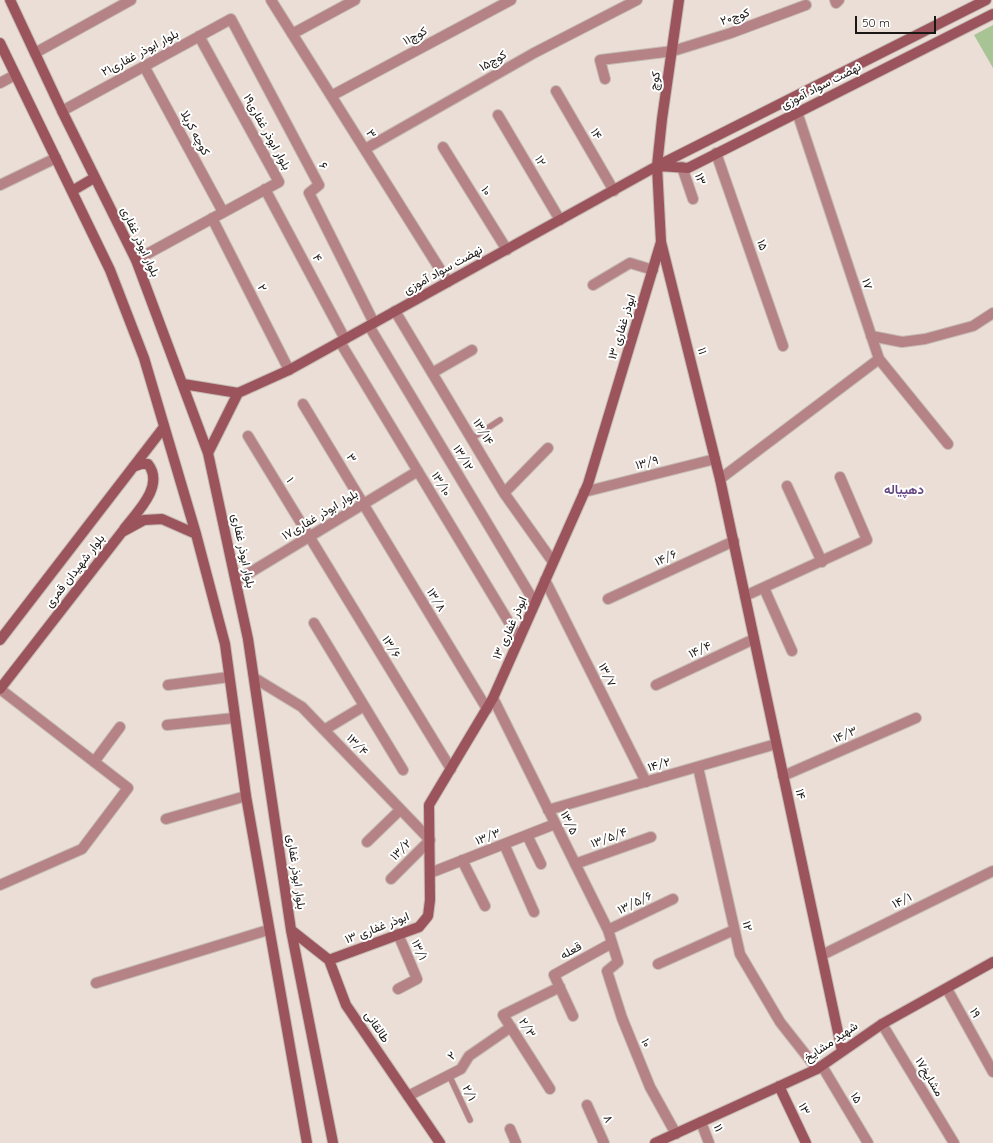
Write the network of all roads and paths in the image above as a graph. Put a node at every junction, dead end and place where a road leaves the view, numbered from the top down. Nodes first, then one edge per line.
1 (10, 0) edge
2 (131, 0) edge
3 (271, 0) edge
4 (510, 0) edge
5 (637, 0) edge
6 (679, 0) edge
7 (986, 0) edge
8 (349, 1) edge
9 (806, 5) dead end
10 (993, 14) edge
11 (231, 19) joint
12 (292, 34) junction
13 (199, 36) junction
14 (0, 43) edge
15 (672, 50) junction
16 (35, 53) junction
17 (144, 66) junction
18 (15, 75) junction
19 (605, 79) dead end
20 (0, 83) edge
21 (556, 91) dead end
22 (331, 96) junction
23 (62, 111) junction
24 (797, 112) junction
25 (498, 115) dead end
26 (443, 147) dead end
27 (365, 149) junction
28 (716, 153) junction
29 (56, 158) junction
30 (657, 166) junction
31 (682, 167) junction
32 (94, 178) junction
33 (0, 185) edge
34 (265, 189) junction
35 (72, 191) junction
36 (614, 191) junction
37 (693, 199) dead end
38 (223, 212) junction
39 (212, 218) junction
40 (560, 220) junction
41 (661, 242) junction
42 (507, 250) junction
43 (136, 260) junction
44 (653, 270) junction
45 (448, 282) junction
46 (593, 285) dead end
47 (395, 311) junction
48 (993, 313) edge
49 (372, 324) junction
50 (871, 336) junction
51 (343, 340) junction
52 (784, 346) dead end
53 (472, 350) dead end
54 (879, 359) junction
55 (289, 370) junction
56 (432, 373) junction
57 (183, 384) junction
58 (238, 392) junction
59 (303, 404) dead end
60 (500, 420) dead end
61 (164, 427) junction
62 (248, 436) dead end
63 (472, 439) junction
64 (948, 444) dead end
65 (548, 448) dead end
66 (208, 453) junction
67 (715, 459) junction
68 (133, 467) junction
69 (418, 471) junction
70 (840, 477) dead end
71 (720, 479) junction
72 (787, 486) dead end
73 (584, 492) junction
74 (504, 493) junction
75 (364, 504) junction
76 (122, 532) junction
77 (196, 534) junction
78 (309, 537) junction
79 (734, 541) junction
80 (553, 562) junction
81 (822, 562) junction
82 (545, 580) junction
83 (236, 581) junction
84 (764, 588) junction
85 (746, 596) junction
86 (608, 599) dead end
87 (535, 603) junction
88 (314, 624) dead end
89 (1, 636) edge
90 (519, 639) junction
91 (754, 639) junction
92 (792, 651) dead end
93 (229, 677) junction
94 (256, 679) junction
95 (168, 685) dead end
96 (656, 685) dead end
97 (0, 689) edge
98 (493, 698) junction
99 (364, 706) junction
100 (487, 709) junction
101 (234, 718) junction
102 (916, 718) dead end
103 (168, 725) dead end
104 (120, 727) dead end
105 (324, 730) junction
106 (776, 744) junction
107 (94, 762) junction
108 (698, 768) junction
109 (403, 770) dead end
110 (450, 770) junction
111 (783, 776) junction
112 (646, 782) junction
113 (246, 796) junction
114 (400, 810) junction
115 (548, 810) junction
116 (166, 819) dead end
117 (555, 824) junction
118 (527, 835) junction
119 (651, 837) dead end
120 (430, 840) junction
121 (367, 842) dead end
122 (504, 844) junction
123 (462, 860) junction
124 (541, 864) dead end
125 (575, 864) junction
126 (993, 871) edge
127 (430, 873) junction
128 (391, 878) dead end
129 (0, 885) edge
130 (673, 899) dead end
131 (485, 906) dead end
132 (534, 912) dead end
133 (268, 930) junction
134 (291, 930) junction
135 (608, 930) junction
136 (734, 930) junction
137 (398, 934) junction
138 (612, 943) junction
139 (822, 955) junction
140 (329, 960) junction
141 (618, 962) joint
142 (658, 964) dead end
143 (992, 965) edge
144 (96, 983) dead end
145 (560, 987) junction
146 (398, 989) dead end
147 (946, 989) junction
148 (573, 1016) dead end
149 (882, 1024) junction
150 (511, 1028) junction
151 (842, 1051) junction
152 (819, 1067) junction
153 (993, 1072) edge
154 (449, 1075) junction
155 (779, 1086) junction
156 (550, 1089) dead end
157 (408, 1096) junction
158 (588, 1105) dead end
159 (470, 1120) dead end
160 (701, 1122) junction
161 (510, 1129) dead end
162 (676, 1134) junction
163 (307, 1143) edge
164 (333, 1143) edge
165 (440, 1143) edge
166 (516, 1143) edge
167 (604, 1143) edge
168 (655, 1143) edge
169 (709, 1143) edge
170 (806, 1143) edge
171 (868, 1143) edge
172 (954, 1143) edge

1 - 16 street, بلوار ابوذر غفاری
2 - 16 street
3 - 12 street, ۳
4 - 22 street, ۱۱کوچ
5 - 27 street, ۱۵کوچ
6 - 15 street, کوچ
7 - 30 street, نهضت سواد آموزی
8 - 12 street
9 - 15 street, ۲۰کوچ
10 - 24 street, نهضت سواد آموزی
11 - 13 street, ۲۱بلوار ابوذر غفاری
11 - 49 street, ۶
12 - 22 street, ۳
13 - 17 street, ۲۱بلوار ابوذر غفاری
13 - 34 street, بلوار ابوذر غفاری۱۹
14 - 18 street
15 - 19 street, ۲۰کوچ
15 - 30 street, کوچ
16 - 23 street, بلوار ابوذر غفاری
17 - 23 street, ۲۱بلوار ابوذر غفاری
17 - 38 street, کوچه کربلا
18 - 20 street
18 - 29 street
21 - 36 street, ۱۴
22 - 27 street, ۳
23 - 32 street, بلوار ابوذر غفاری
24 - 28 street, نهضت سواد آموزی
24 - 50 street, ۱۷
25 - 40 street, ۱۲
26 - 42 street, ۱۰
27 - 45 street, ۳
28 - 31 street, نهضت سواد آموزی
28 - 52 street, ۱۵
29 - 33 street
29 - 35 street
30 - 31 street, نهضت سواد آموزی
30 - 36 street, نهضت سواد آموزی
30 - 41 street, ۱۱
31 - 37 street, ۱۳
32 - 35 street
32 - 43 street, بلوار ابوذر غفاری
34 - 38 street, بلوار ابوذر غفاری۱۹
34 - 51 street, ۴
35 - 61 street
36 - 40 street, نهضت سواد آموزی
38 - 39 street, بلوار ابوذر غفاری۱۹
39 - 43 street, بلوار ابوذر غفاری۱۹
39 - 55 street, ۲
40 - 42 street, نهضت سواد آموزی
41 - 44 street, ۱۳ ابوذر غفاری
41 - 67 street, ۱۱
42 - 45 street, نهضت سواد آموزی
43 - 57 street, بلوار ابوذر غفاری
44 - 46 street
44 - 73 street, ۱۳ ابوذر غفاری
45 - 47 street, نهضت سواد آموزی
47 - 49 street, نهضت سواد آموزی
47 - 56 street, ۱۳/۱۴
48 - 50 street
49 - 51 street, نهضت سواد آموزی
49 - 87 street, ۱۳/۱۲
50 - 54 street, ۱۷
51 - 55 street, نهضت سواد آموزی
51 - 69 street, ۱۳/۱۰
53 - 56 street
54 - 64 street, ۱۷
54 - 71 street
55 - 58 street, نهضت سواد آموزی
56 - 63 street, ۱۳/۱۴
57 - 58 street
57 - 66 street, بلوار ابوذر غفاری
58 - 66 street
59 - 75 street, ۳
60 - 63 lane
61 - 68 street, بلوار شهیدان قمری
61 - 77 street
62 - 78 street, ۱
63 - 74 street, ۱۳/۱۴
65 - 74 street
66 - 83 street, بلوار ابوذر غفاری
67 - 71 street, ۱۱
67 - 73 street, ۱۳/۹
68 - 76 street
68 - 89 street, بلوار شهیدان قمری
69 - 75 street, بلوار ابوذر غفاری۱۷
69 - 90 street, ۱۳/۱۰
70 - 81 street
71 - 79 street, ۱۱
72 - 81 street
73 - 80 street, ۱۳ ابوذر غفاری
74 - 80 street, ۱۳/۱۴
75 - 78 street, بلوار ابوذر غفاری۱۷
75 - 100 street, ۱۳/۸
76 - 77 street, بلوار شهیدان قمری
76 - 97 street, بلوار شهیدان قمری
77 - 93 street
78 - 83 street, بلوار ابوذر غفاری۱۷
78 - 110 street, ۱۳/۶
79 - 85 street, ۱۴
79 - 86 street, ۱۴/۶
80 - 82 street, ۱۳ ابوذر غفاری
81 - 84 street
82 - 87 street, ۱۳ ابوذر غفاری
82 - 112 street, ۱۳/۷
83 - 94 street, بلوار ابوذر غفاری
84 - 85 street
84 - 92 street
85 - 91 street, ۱۴
87 - 90 street, ۱۳ ابوذر غفاری
88 - 99 street
90 - 98 street, ۱۳ ابوذر غفاری
91 - 96 street, ۱۴/۴
91 - 106 street, ۱۴
93 - 95 street
93 - 101 street
94 - 105 street, ۱۳/۴
94 - 134 street, بلوار ابوذر غفاری
97 - 107 street
98 - 100 street, ۱۳ ابوذر غفاری
98 - 115 street, ۱۳/۵
99 - 105 street
99 - 109 street
100 - 110 street, ۱۳ ابوذر غفاری
101 - 103 street
101 - 113 street
102 - 111 street, ۱۴/۳
104 - 107 street
105 - 114 street, ۱۳/۴
106 - 108 street, ۱۴/۲
106 - 111 street, ۱۴
107 - 129 street
108 - 112 street, ۱۴/۲
108 - 136 street, ۱۲
110 - 120 street, ۱۳ ابوذر غفاری
111 - 139 street, ۱۴
112 - 115 street, ۱۴/۲
113 - 116 street
113 - 133 street
114 - 120 street, ۱۳/۴
114 - 121 street
115 - 117 street, ۱۳/۵
117 - 118 street, ۱۳/۳
117 - 125 street, ۱۳/۵
118 - 122 street, ۱۳/۳
118 - 124 street
119 - 125 street, ۱۳/۵/۴
120 - 127 street, ۱۳ ابوذر غفاری
120 - 128 street, ۱۳/۲
122 - 123 street, ۱۳/۳
122 - 132 street
123 - 127 street, ۱۳/۳
123 - 131 street
125 - 135 street, ۱۳/۵
126 - 139 street, ۱۴/۱
127 - 137 street, ۱۳ ابوذر غفاری
130 - 135 street, ۱۳/۵/۶
133 - 144 street
133 - 163 street
134 - 140 street
134 - 164 street, بلوار ابوذر غفاری
135 - 138 street, ۱۳/۵
136 - 142 street
136 - 152 street, ۱۲
137 - 140 street, ۱۳ ابوذر غفاری
137 - 146 street, ۱۳/۱
138 - 141 street, ۱۳/۵
138 - 145 street, قعله
139 - 151 street, ۱۴
140 - 157 street, طالقانی
141 - 162 street, ۱۰
143 - 147 street, شهید مشایخ
145 - 148 street
145 - 150 street, ۲/۳
147 - 149 street, شهید مشایخ
147 - 153 street, ۱۹
149 - 151 street, شهید مشایخ
149 - 172 street, ۱۷مشایخ
150 - 154 street, ۲
150 - 156 street, ۲/۳
151 - 152 street, شهید مشایخ
152 - 155 street, شهید مشایخ
152 - 171 street, ۱۵
154 - 157 street, ۲
154 - 159 lane, ۲/۱
155 - 160 street, شهید مشایخ
155 - 170 street, ۱۳
157 - 165 street, طالقانی
158 - 167 street, ۸
160 - 162 street, شهید مشایخ
160 - 169 street, ۱۱
161 - 166 street
162 - 168 street, شهید مشایخ

